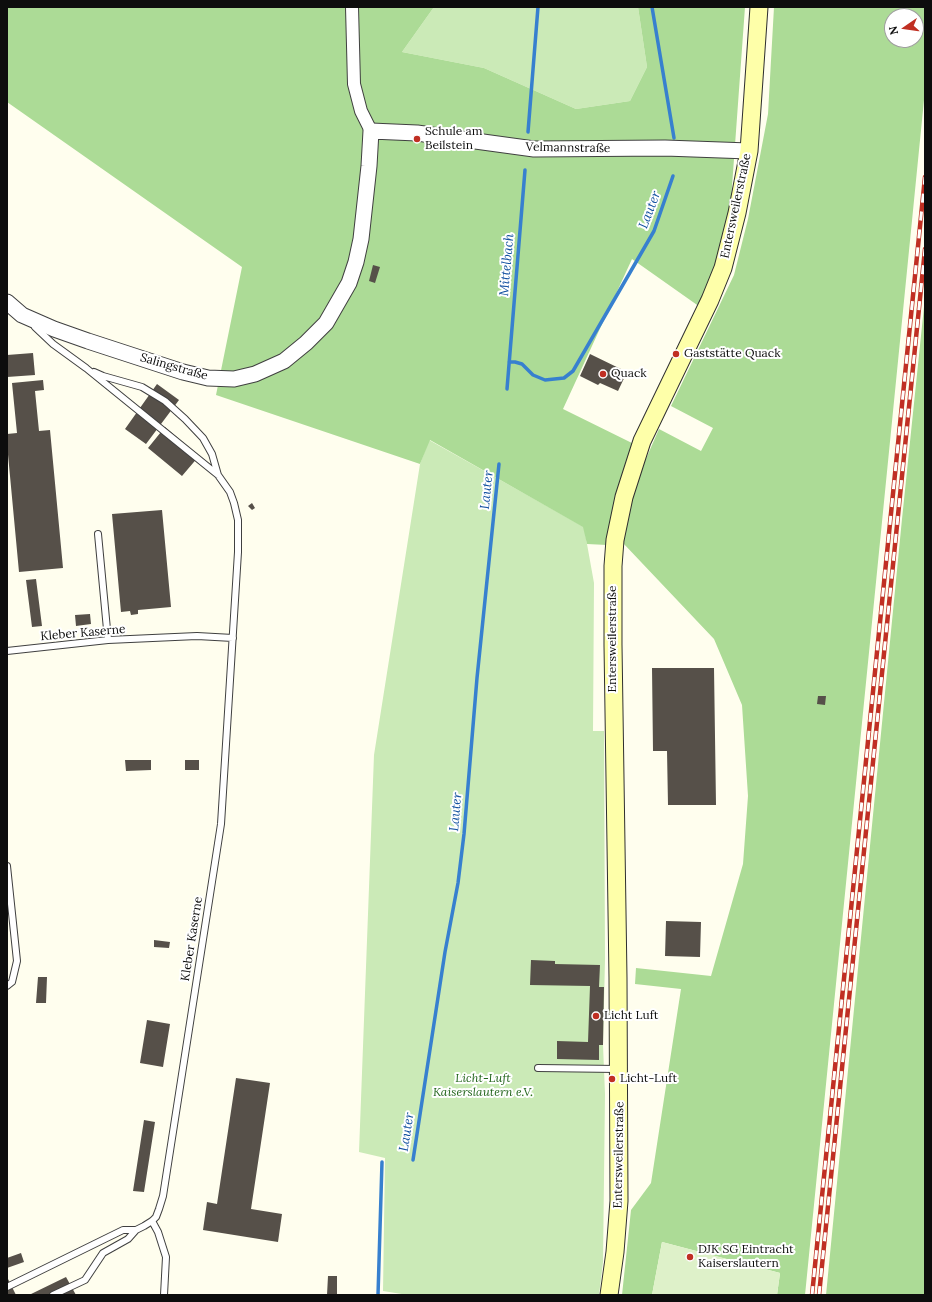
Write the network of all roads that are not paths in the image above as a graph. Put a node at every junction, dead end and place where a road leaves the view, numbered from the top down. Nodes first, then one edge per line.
1 (352, 7) edge
2 (760, 7) edge
3 (371, 131) junction
4 (749, 151) junction
5 (7, 302) edge
6 (22, 314) junction
7 (86, 368) junction
8 (218, 475) junction
9 (98, 534) dead end
10 (234, 638) junction
11 (108, 640) junction
12 (7, 651) edge
13 (7, 866) edge
14 (7, 986) edge
15 (538, 1068) dead end
16 (620, 1069) junction
17 (152, 1221) junction
18 (136, 1230) junction
19 (7, 1287) edge
20 (53, 1295) edge
21 (164, 1295) edge
22 (609, 1295) edge

1 - 3 street
2 - 4 main road, Entersweilerstraße
3 - 4 street, Velmannstraße
3 - 6 street, Salingstraße
4 - 16 main road, Entersweilerstraße
5 - 6 street, Salingstraße
6 - 7 lane
7 - 8 lane
7 - 8 lane
8 - 10 lane, Kleber Kaserne
9 - 11 lane
10 - 11 lane, Kleber Kaserne
10 - 17 lane, Kleber Kaserne
11 - 12 lane, Kleber Kaserne
13 - 14 lane
15 - 16 lane
16 - 22 main road, Entersweilerstraße
17 - 18 lane
17 - 21 lane
18 - 19 lane
18 - 20 lane

